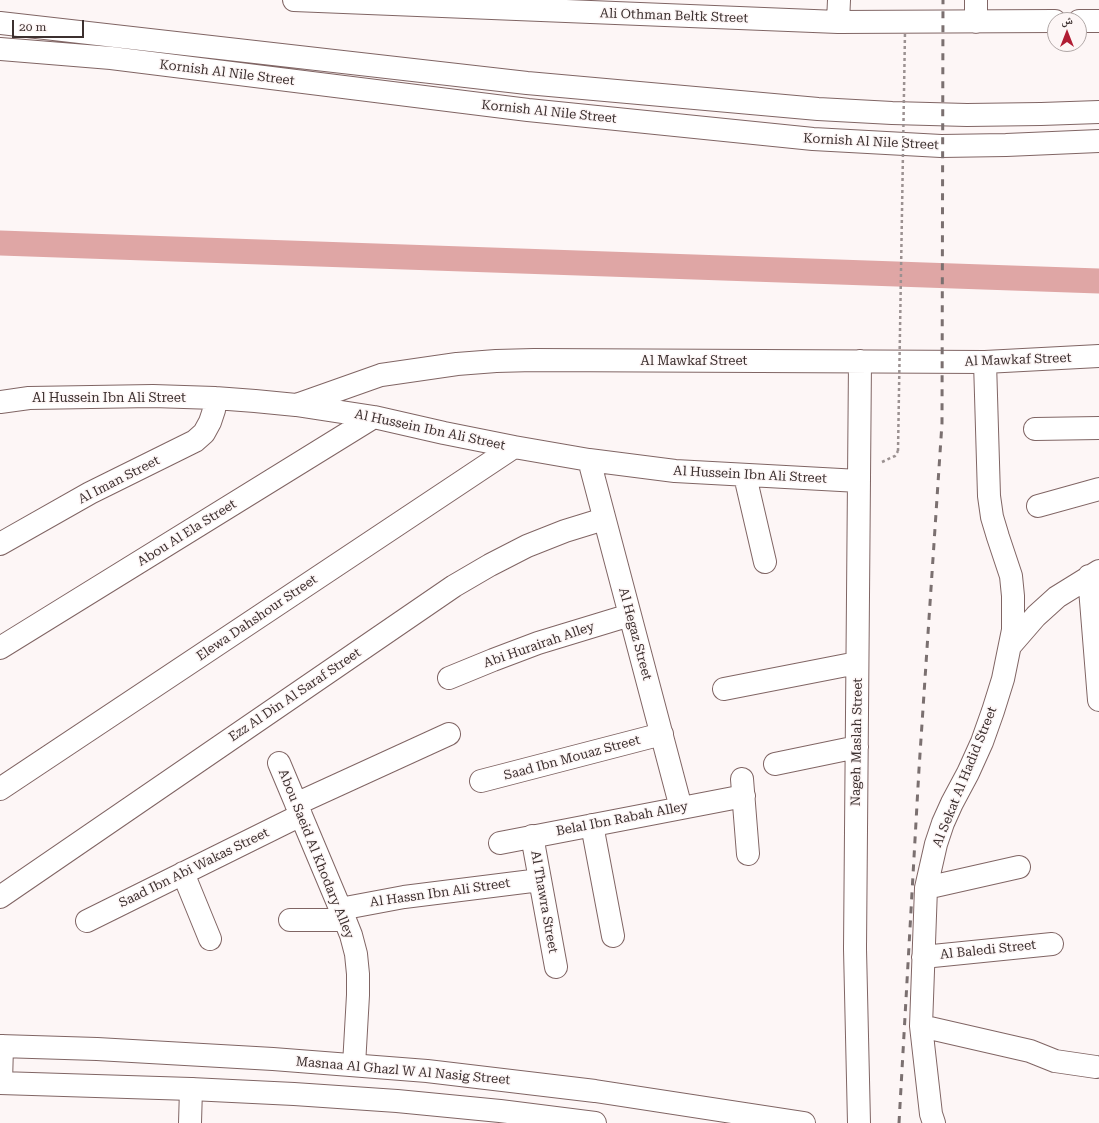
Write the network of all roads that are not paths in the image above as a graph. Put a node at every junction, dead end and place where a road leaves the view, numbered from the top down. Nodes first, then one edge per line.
1 (294, 0) edge
2 (839, 0) edge
3 (976, 0) edge
4 (463, 4) edge
5 (609, 7) edge
6 (651, 8) edge
7 (729, 9) edge
8 (1047, 21) edge
9 (1087, 21) edge
10 (1099, 21) edge
11 (838, 22) junction
12 (976, 22) junction
13 (0, 23) edge
14 (0, 49) edge
15 (1099, 112) edge
16 (1099, 141) edge
17 (1099, 356) edge
18 (860, 361) junction
19 (985, 362) junction
20 (215, 398) junction
21 (0, 402) edge
22 (296, 405) junction
23 (374, 417) junction
24 (1099, 428) edge
25 (1035, 429) dead end
26 (514, 447) junction
27 (589, 460) junction
28 (745, 476) junction
29 (859, 482) junction
30 (1099, 489) edge
31 (1038, 506) dead end
32 (604, 519) junction
33 (0, 544) edge
34 (765, 562) dead end
35 (1094, 574) edge
36 (630, 615) junction
37 (1010, 646) junction
38 (0, 648) edge
39 (857, 663) junction
40 (449, 678) dead end
41 (724, 689) dead end
42 (1099, 700) edge
43 (449, 734) dead end
44 (662, 734) junction
45 (857, 747) junction
46 (279, 763) dead end
47 (775, 764) dead end
48 (481, 781) dead end
49 (0, 789) edge
50 (681, 808) junction
51 (299, 809) junction
52 (592, 825) junction
53 (532, 836) junction
54 (500, 843) dead end
55 (748, 854) dead end
56 (1019, 866) dead end
57 (183, 873) junction
58 (540, 880) junction
59 (926, 888) junction
60 (0, 897) edge
61 (343, 914) junction
62 (290, 920) dead end
63 (87, 921) dead end
64 (613, 936) dead end
65 (210, 939) dead end
66 (1052, 944) dead end
67 (923, 957) junction
68 (556, 967) dead end
69 (921, 1026) junction
70 (1, 1046) edge
71 (192, 1055) junction
72 (354, 1065) junction
73 (1096, 1067) dead end
74 (501, 1079) junction
75 (1, 1083) edge
76 (191, 1089) junction
77 (689, 1114) edge
78 (499, 1117) edge
79 (190, 1123) edge
80 (595, 1123) edge
81 (804, 1123) edge
82 (859, 1123) edge
83 (934, 1123) edge

1 - 4 street, Ali Othman Beltk Street
2 - 11 street
3 - 12 street
4 - 5 street, Ali Othman Beltk Street
5 - 6 street, Ali Othman Beltk Street
6 - 7 street, Ali Othman Beltk Street
7 - 11 street, Ali Othman Beltk Street
8 - 12 street, Ali Othman Beltk Street
9 - 10 street
11 - 12 street, Ali Othman Beltk Street
13 - 15 street, Kornish Al Nile Street
14 - 16 street, Kornish Al Nile Street
17 - 19 street, Al Mawkaf Street
18 - 19 street, Al Mawkaf Street
18 - 22 street, Al Mawkaf Street
18 - 29 street, Nageh Maslah Street
19 - 37 street, Al Sekat Al Hadid Street
20 - 21 street, Al Hussein Ibn Ali Street
20 - 22 street, Al Hussein Ibn Ali Street
20 - 33 street, Al Iman Street
22 - 23 street, Al Hussein Ibn Ali Street
23 - 26 street, Al Hussein Ibn Ali Street
23 - 38 street, Abou Al Ela Street
24 - 25 street
26 - 27 street, Al Hussein Ibn Ali Street
26 - 49 street, Elewa Dahshour Street
27 - 28 street, Al Hussein Ibn Ali Street
27 - 32 street, Al Hegaz Street
28 - 29 street, Al Hussein Ibn Ali Street
28 - 34 street
29 - 39 street, Nageh Maslah Street
30 - 31 street
32 - 36 street, Al Hegaz Street
32 - 60 street, Ezz Al Din Al Saraf Street
35 - 37 street
35 - 42 street
36 - 40 street, Abi Hurairah Alley
36 - 44 street, Al Hegaz Street
37 - 59 street, Al Sekat Al Hadid Street
39 - 41 street
39 - 45 street, Nageh Maslah Street
43 - 51 street, Saad Ibn Abi Wakas Street
44 - 48 street, Saad Ibn Mouaz Street
44 - 50 street, Al Hegaz Street
45 - 47 street
45 - 82 street, Nageh Maslah Street
46 - 51 street, Abou Saeid Al Khodary Alley
50 - 52 street, Belal Ibn Rabah Alley
50 - 55 street, Belal Ibn Rabah Alley
51 - 57 street, Saad Ibn Abi Wakas Street
51 - 61 street, Abou Saeid Al Khodary Alley
52 - 53 street, Belal Ibn Rabah Alley
52 - 64 street
53 - 54 street, Belal Ibn Rabah Alley
53 - 58 street, Al Thawra Street
56 - 59 street
57 - 63 street, Saad Ibn Abi Wakas Street
57 - 65 street
58 - 61 street, Al Hassn Ibn Ali Street
58 - 68 street, Al Thawra Street
59 - 67 street, Al Sekat Al Hadid Street
61 - 62 street, Al Hassn Ibn Ali Street
61 - 72 street, Abou Saeid Al Khodary Alley
66 - 67 street, Al Baledi Street
67 - 69 street, Al Sekat Al Hadid Street
69 - 73 street
69 - 83 street, Al Sekat Al Hadid Street
70 - 71 street, Masnaa Al Ghazl W Al Nasig Street
70 - 75 street
71 - 72 street, Masnaa Al Ghazl W Al Nasig Street
71 - 76 street
72 - 74 street, Masnaa Al Ghazl W Al Nasig Street
74 - 77 street, Masnaa Al Ghazl W Al Nasig Street
74 - 78 street
75 - 76 street
76 - 78 street
76 - 79 street
77 - 81 street, Masnaa Al Ghazl W Al Nasig Street
78 - 80 street

